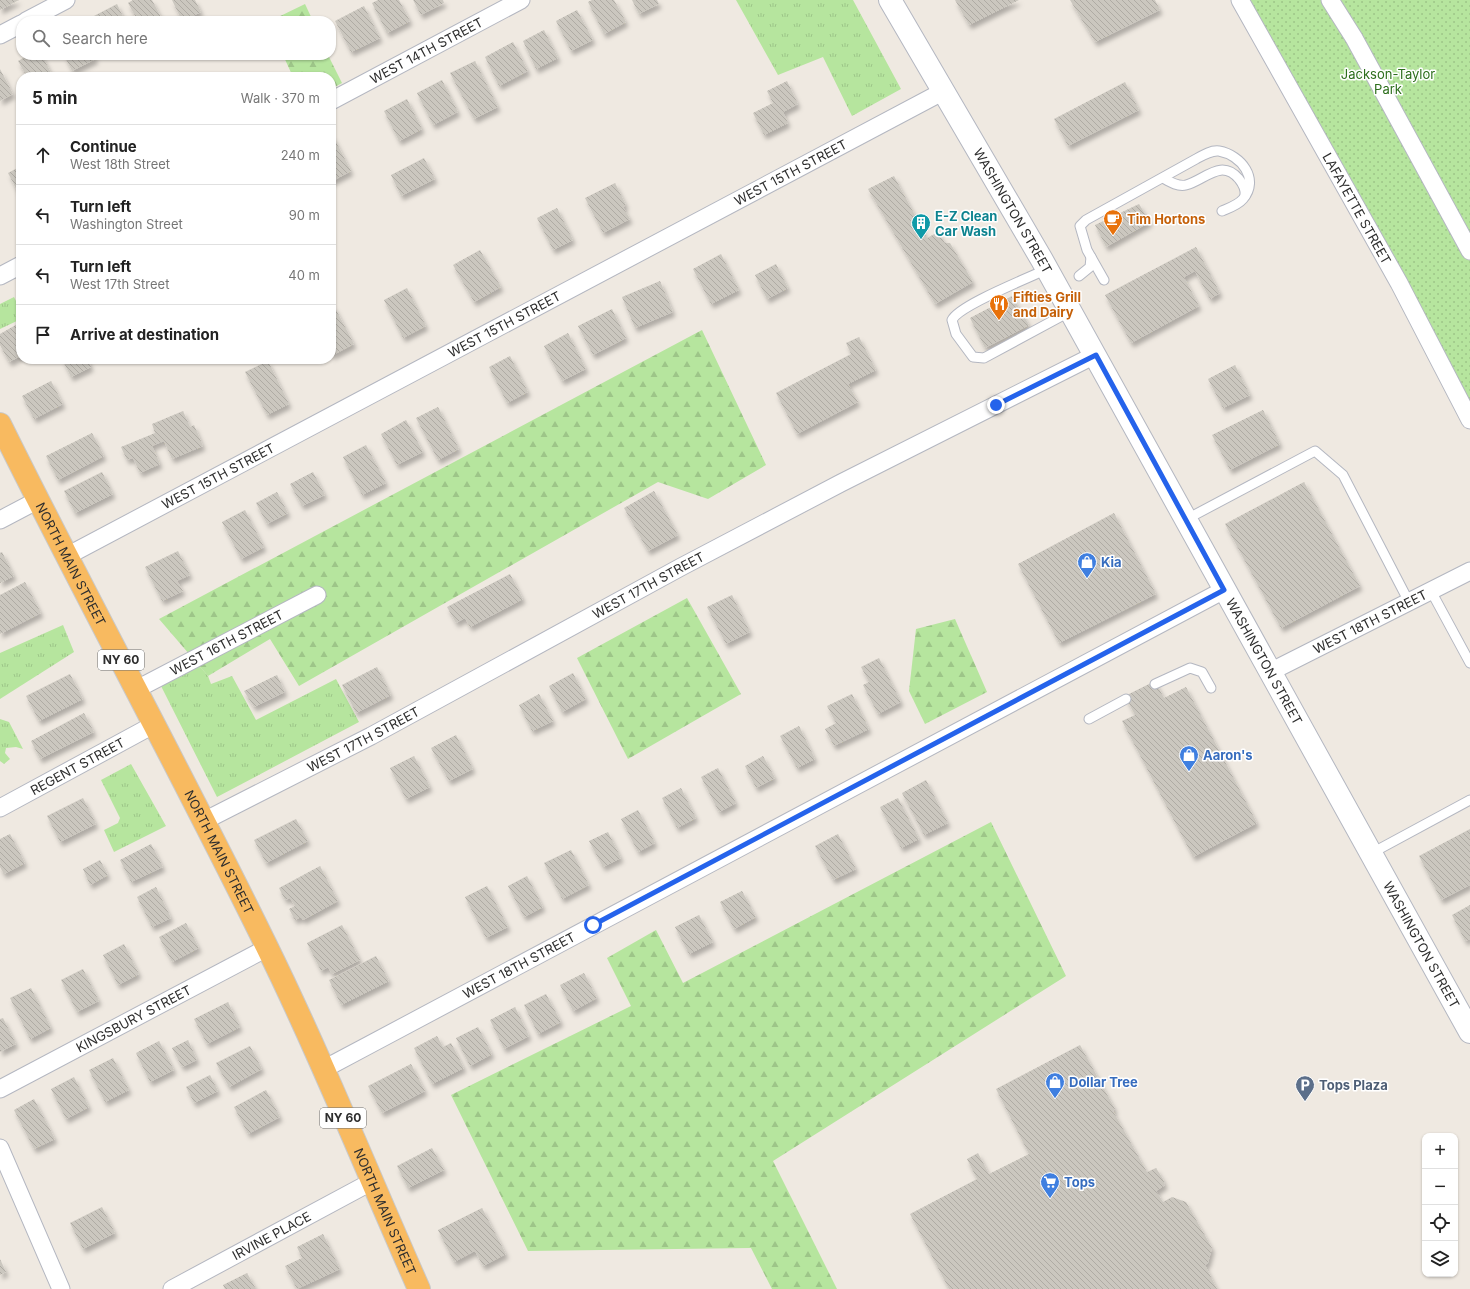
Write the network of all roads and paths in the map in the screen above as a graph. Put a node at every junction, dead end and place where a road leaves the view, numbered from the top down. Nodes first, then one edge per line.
1 (66, 0) edge
2 (521, 0) edge
3 (890, 0) edge
4 (1240, 0) edge
5 (1330, 0) edge
6 (36, 16) edge
7 (16, 27) edge
8 (0, 35) edge
9 (942, 92) junction
10 (336, 98) edge
11 (1163, 178) junction
12 (1245, 196) junction
13 (1222, 211) dead end
14 (1470, 251) edge
15 (1091, 258) junction
16 (16, 268) edge
17 (1047, 269) junction
18 (0, 276) edge
19 (1079, 276) dead end
20 (1104, 280) dead end
21 (1071, 311) junction
22 (1096, 355) junction
23 (1454, 390) junction
24 (1470, 401) edge
25 (1470, 420) edge
26 (0, 424) edge
27 (38, 500) junction
28 (0, 520) edge
29 (1185, 520) junction
30 (67, 556) junction
31 (1470, 571) edge
32 (1224, 590) junction
33 (1431, 591) junction
34 (318, 595) dead end
35 (1409, 602) junction
36 (1470, 663) edge
37 (1270, 672) junction
38 (1155, 684) dead end
39 (1212, 688) dead end
40 (136, 689) junction
41 (1126, 699) dead end
42 (1089, 719) dead end
43 (155, 724) junction
44 (1470, 800) edge
45 (0, 808) edge
46 (204, 821) junction
47 (1370, 854) junction
48 (267, 948) junction
49 (1470, 1032) edge
50 (322, 1070) junction
51 (0, 1089) edge
52 (0, 1148) edge
53 (372, 1182) junction
54 (61, 1289) edge
55 (172, 1289) edge
56 (419, 1289) edge

1 - 6 street
2 - 10 street, WEST 14TH STREET
3 - 9 main road, WASHINGTON STREET
4 - 23 street, LAFAYETTE STREET
5 - 14 street
7 - 8 street
9 - 17 main road, WASHINGTON STREET
9 - 30 street, WEST 15TH STREET
11 - 12 lane
11 - 12 lane
11 - 15 lane
12 - 13 lane
15 - 19 lane
15 - 20 lane
16 - 18 street
17 - 21 main road, WASHINGTON STREET
17 - 21 lane
21 - 22 main road, WASHINGTON STREET
22 - 29 main road, WASHINGTON STREET
22 - 46 street, WEST 17TH STREET
23 - 24 street
23 - 25 street, LAFAYETTE STREET
26 - 27 highway, NORTH MAIN STREET / NY 60
27 - 28 street
27 - 30 highway, NORTH MAIN STREET / NY 60
29 - 32 main road, WASHINGTON STREET
29 - 35 lane
30 - 40 highway, NORTH MAIN STREET / NY 60
31 - 33 street, WEST 18TH STREET
32 - 37 main road, WASHINGTON STREET
32 - 50 street, WEST 18TH STREET
33 - 35 street, WEST 18TH STREET
33 - 36 lane
34 - 40 street, WEST 16TH STREET
35 - 37 street, WEST 18TH STREET
37 - 47 main road, WASHINGTON STREET
38 - 39 lane
40 - 43 highway, NORTH MAIN STREET / NY 60
41 - 42 lane
43 - 45 street, REGENT STREET
43 - 46 highway, NORTH MAIN STREET / NY 60
44 - 47 lane
46 - 48 highway, NORTH MAIN STREET / NY 60
47 - 49 main road, WASHINGTON STREET
48 - 50 highway, NORTH MAIN STREET / NY 60
48 - 51 street, KINGSBURY STREET
50 - 53 highway, NORTH MAIN STREET / NY 60
52 - 54 street
53 - 55 street, IRVINE PLACE
53 - 56 highway, NORTH MAIN STREET / NY 60

